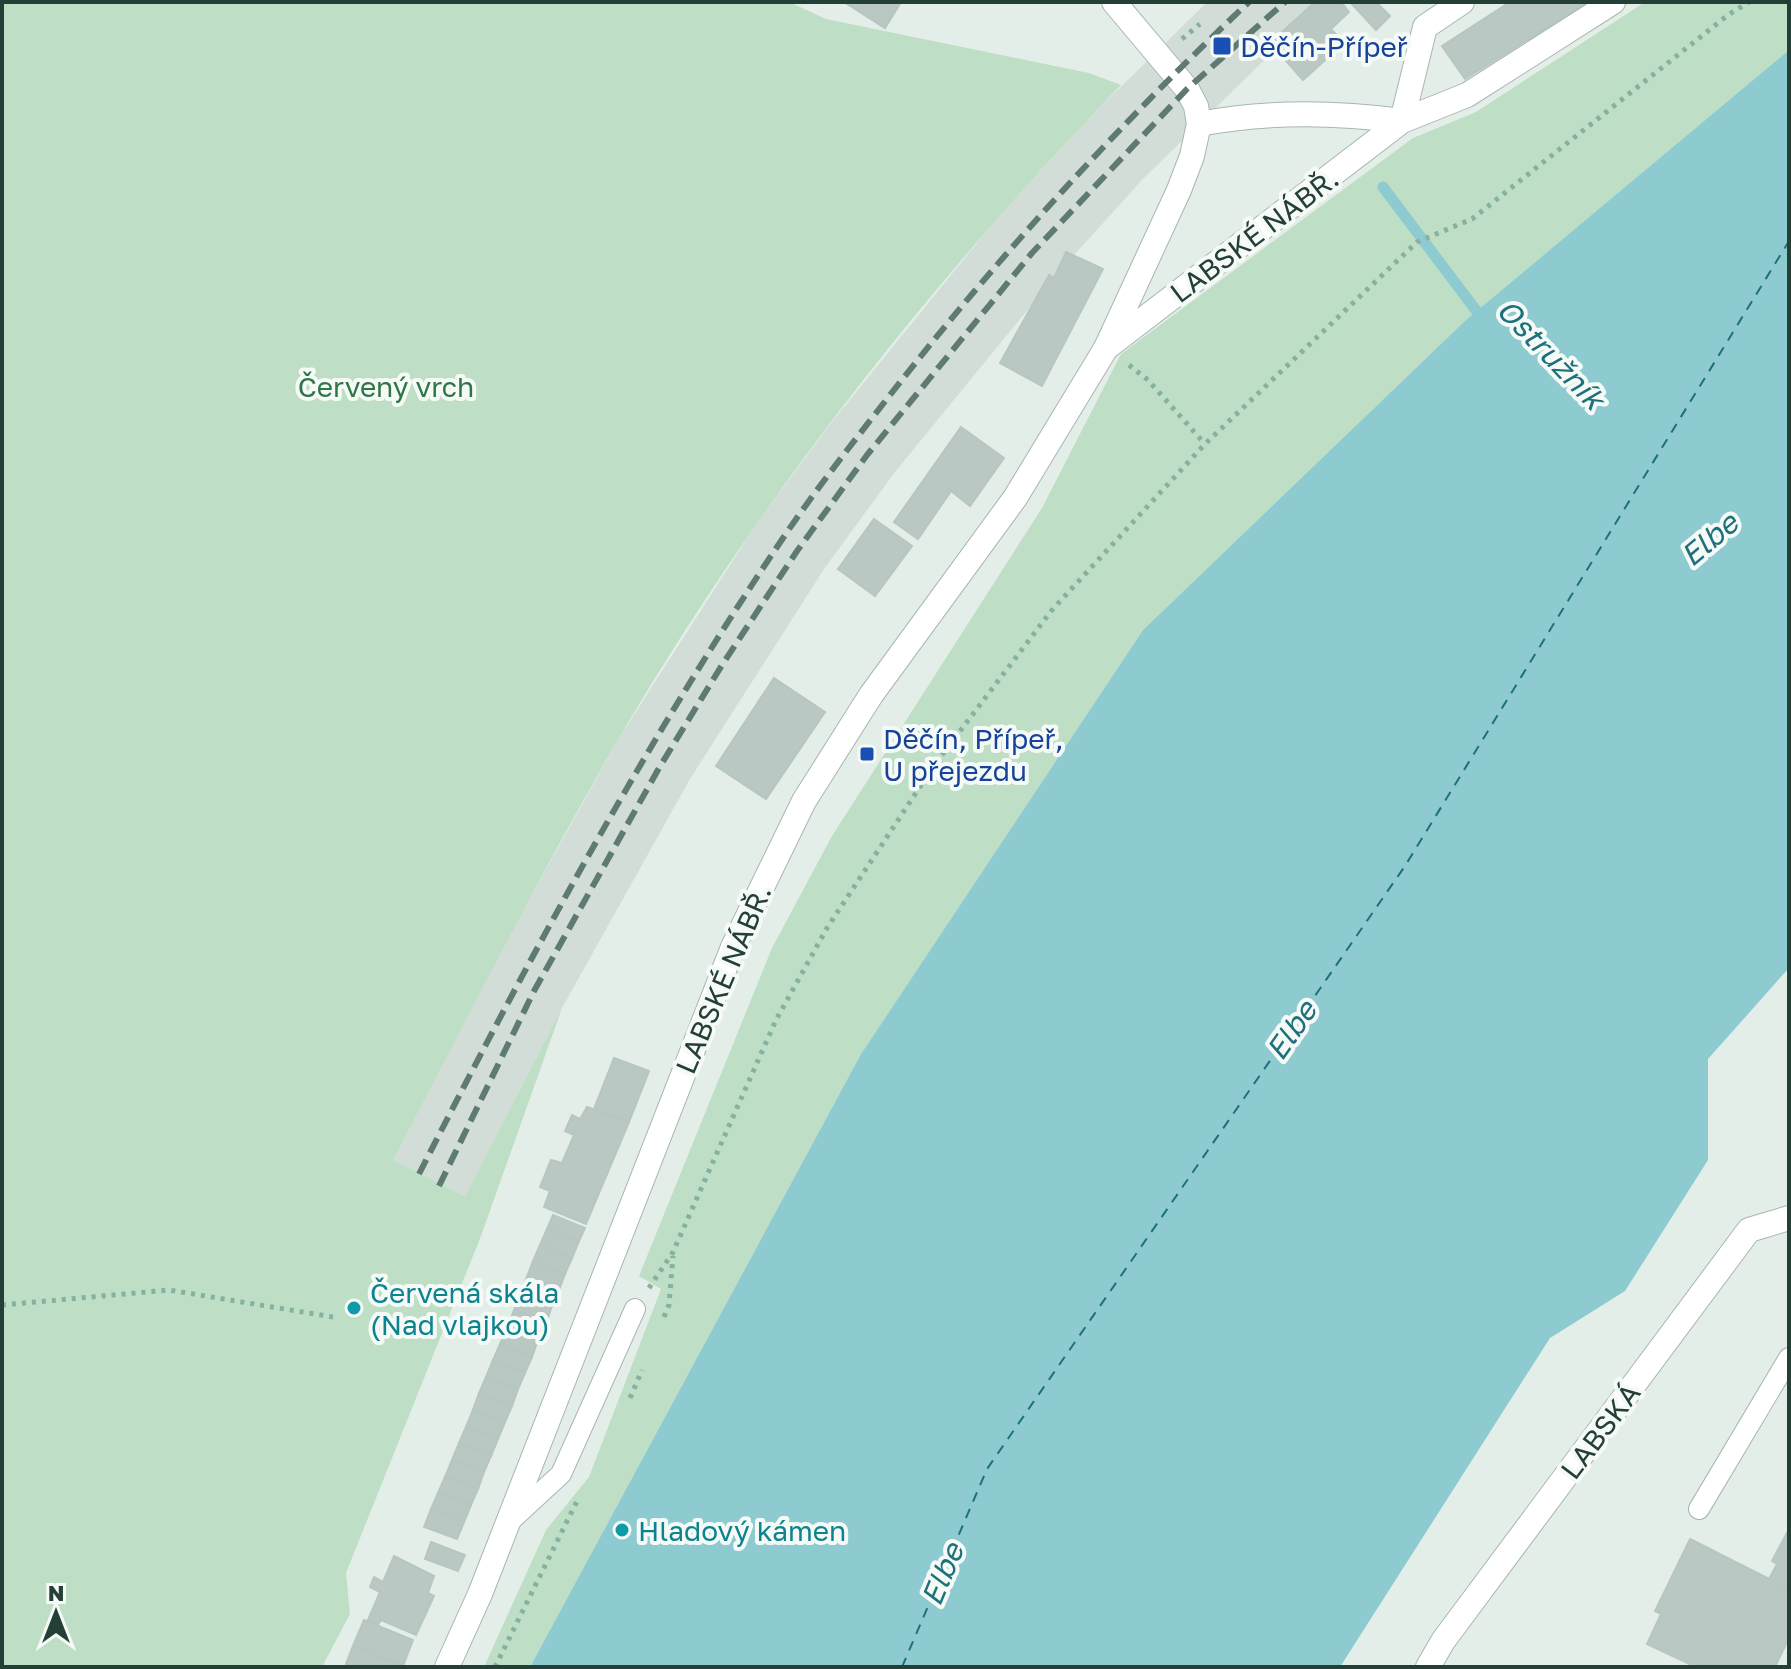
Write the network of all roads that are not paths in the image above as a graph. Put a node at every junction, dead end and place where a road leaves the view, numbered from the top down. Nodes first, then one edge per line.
1 (1114, 2) edge
2 (1462, 2) edge
3 (1613, 2) edge
4 (1402, 121) junction
5 (1199, 124) junction
6 (1106, 348) junction
7 (1789, 1218) edge
8 (635, 1309) road end
9 (1789, 1358) edge
10 (1699, 1509) dead end
11 (507, 1524) junction
12 (447, 1667) edge
13 (1428, 1667) edge

1 - 5 street
2 - 4 street
3 - 4 street, LABSKÉ NÁBŘ.
4 - 5 street, LABSKÉ NÁBŘ.
4 - 6 street, LABSKÉ NÁBŘ.
5 - 6 street, LABSKÉ NÁBŘ.
6 - 11 street, LABSKÉ NÁBŘ.
7 - 13 street, LABSKÁ
8 - 11 lane
9 - 10 lane
11 - 12 street, LABSKÉ NÁBŘ.

